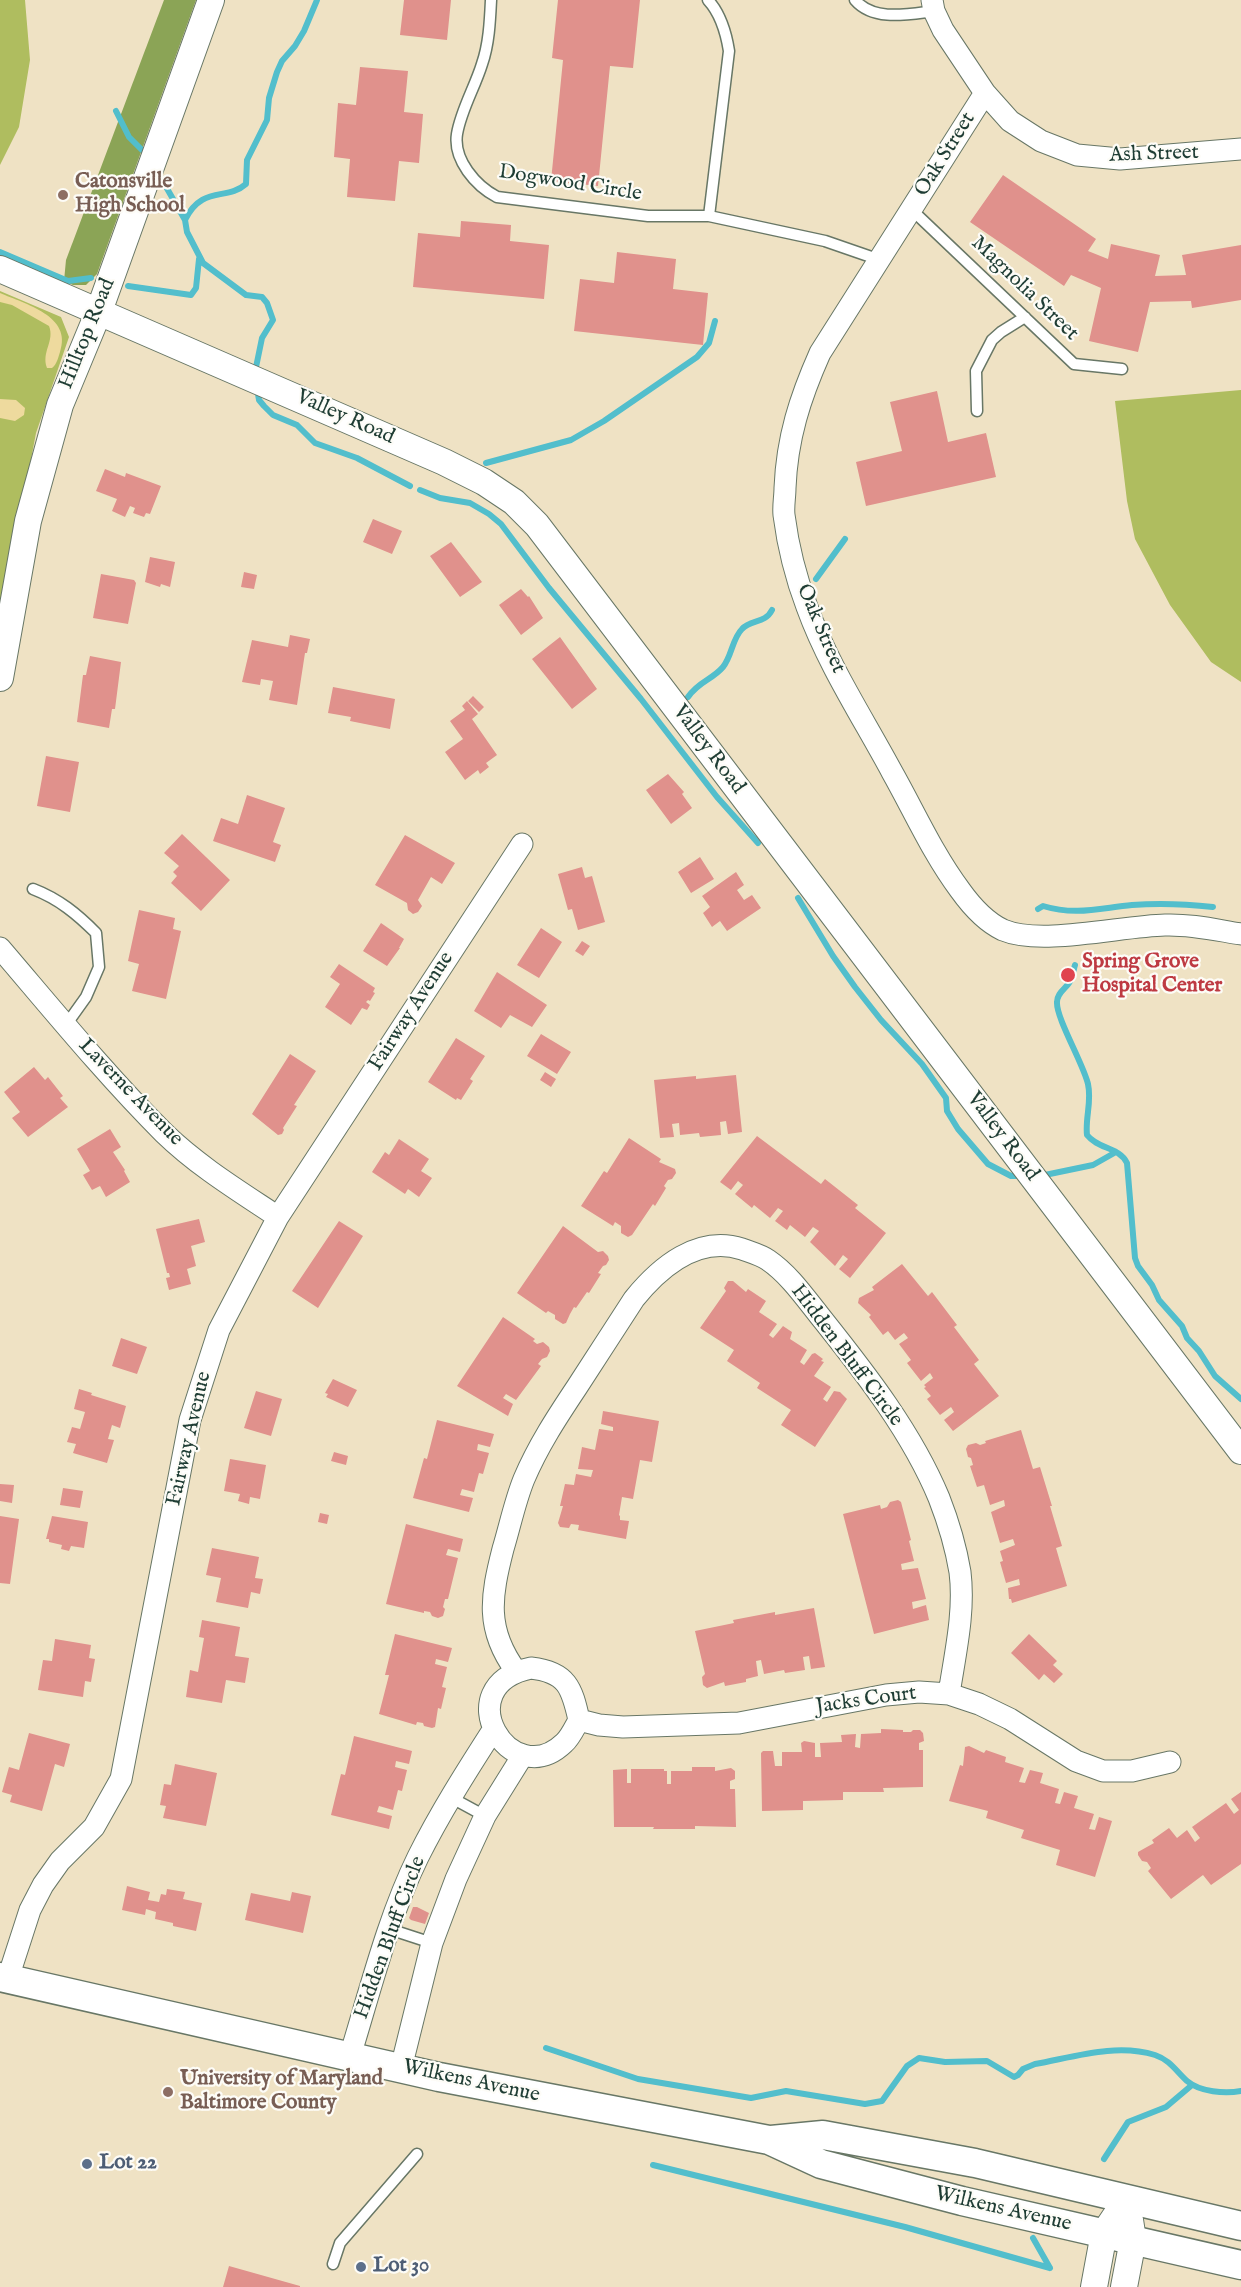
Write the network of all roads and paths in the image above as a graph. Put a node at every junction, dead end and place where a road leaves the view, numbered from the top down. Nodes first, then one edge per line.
1 (211, 0) edge
2 (491, 0) edge
3 (708, 0) edge
4 (855, 0) edge
5 (933, 5) edge
6 (985, 93) junction
7 (1240, 151) edge
8 (912, 210) junction
9 (709, 216) junction
10 (880, 260) junction
11 (0, 269) edge
12 (99, 311) junction
13 (1025, 317) junction
14 (1122, 369) dead end
15 (977, 411) dead end
16 (0, 678) edge
17 (522, 844) dead end
18 (33, 889) dead end
19 (1241, 934) edge
20 (0, 948) edge
21 (66, 1025) junction
22 (278, 1216) junction
23 (1241, 1451) edge
24 (516, 1671) junction
25 (949, 1694) junction
26 (579, 1720) junction
27 (493, 1730) junction
28 (523, 1755) junction
29 (1170, 1762) dead end
30 (450, 1797) junction
31 (485, 1816) junction
32 (389, 1929) junction
33 (432, 1943) junction
34 (4, 1977) edge
35 (350, 2056) junction
36 (401, 2068) junction
37 (769, 2140) junction
38 (417, 2154) dead end
39 (1127, 2199) junction
40 (1241, 2226) edge
41 (1104, 2233) junction
42 (1133, 2240) junction
43 (333, 2264) dead end
44 (1241, 2265) edge
45 (1094, 2287) edge
46 (1124, 2287) edge

1 - 12 street, Hilltop Road
2 - 9 lane, Dogwood Circle
3 - 9 lane
4 - 5 lane
5 - 6 street, Ash Street
6 - 7 street, Ash Street
6 - 8 street, Oak Street
8 - 10 street, Oak Street
8 - 13 lane, Magnolia Street
9 - 10 lane, Dogwood Circle
10 - 19 street, Oak Street
11 - 12 street, Valley Road
12 - 16 street, Hilltop Road
12 - 23 street, Valley Road
13 - 14 lane, Magnolia Street
13 - 15 lane
17 - 22 street, Fairway Avenue
18 - 21 lane
20 - 21 street, Laverne Avenue
21 - 22 street, Laverne Avenue
22 - 34 street, Fairway Avenue
24 - 25 street, Hidden Bluff Circle
24 - 26 street
24 - 27 street
25 - 26 street, Jacks Court
25 - 29 street, Jacks Court
26 - 28 street
27 - 28 street
27 - 30 street, Hidden Bluff Circle
28 - 31 street, Hidden Bluff Circle
30 - 31 lane
30 - 32 street, Hidden Bluff Circle
31 - 33 street, Hidden Bluff Circle
32 - 33 lane
32 - 35 street, Hidden Bluff Circle
33 - 36 street, Hidden Bluff Circle
34 - 35 main road, Wilkens Avenue
35 - 36 main road, Wilkens Avenue
36 - 37 main road, Wilkens Avenue
37 - 39 main road, Wilkens Avenue
37 - 41 main road, Wilkens Avenue
38 - 43 lane
39 - 40 main road, Wilkens Avenue
39 - 41 street
39 - 42 street
41 - 42 main road, Wilkens Avenue
41 - 45 street
42 - 44 main road, Wilkens Avenue
42 - 46 street

